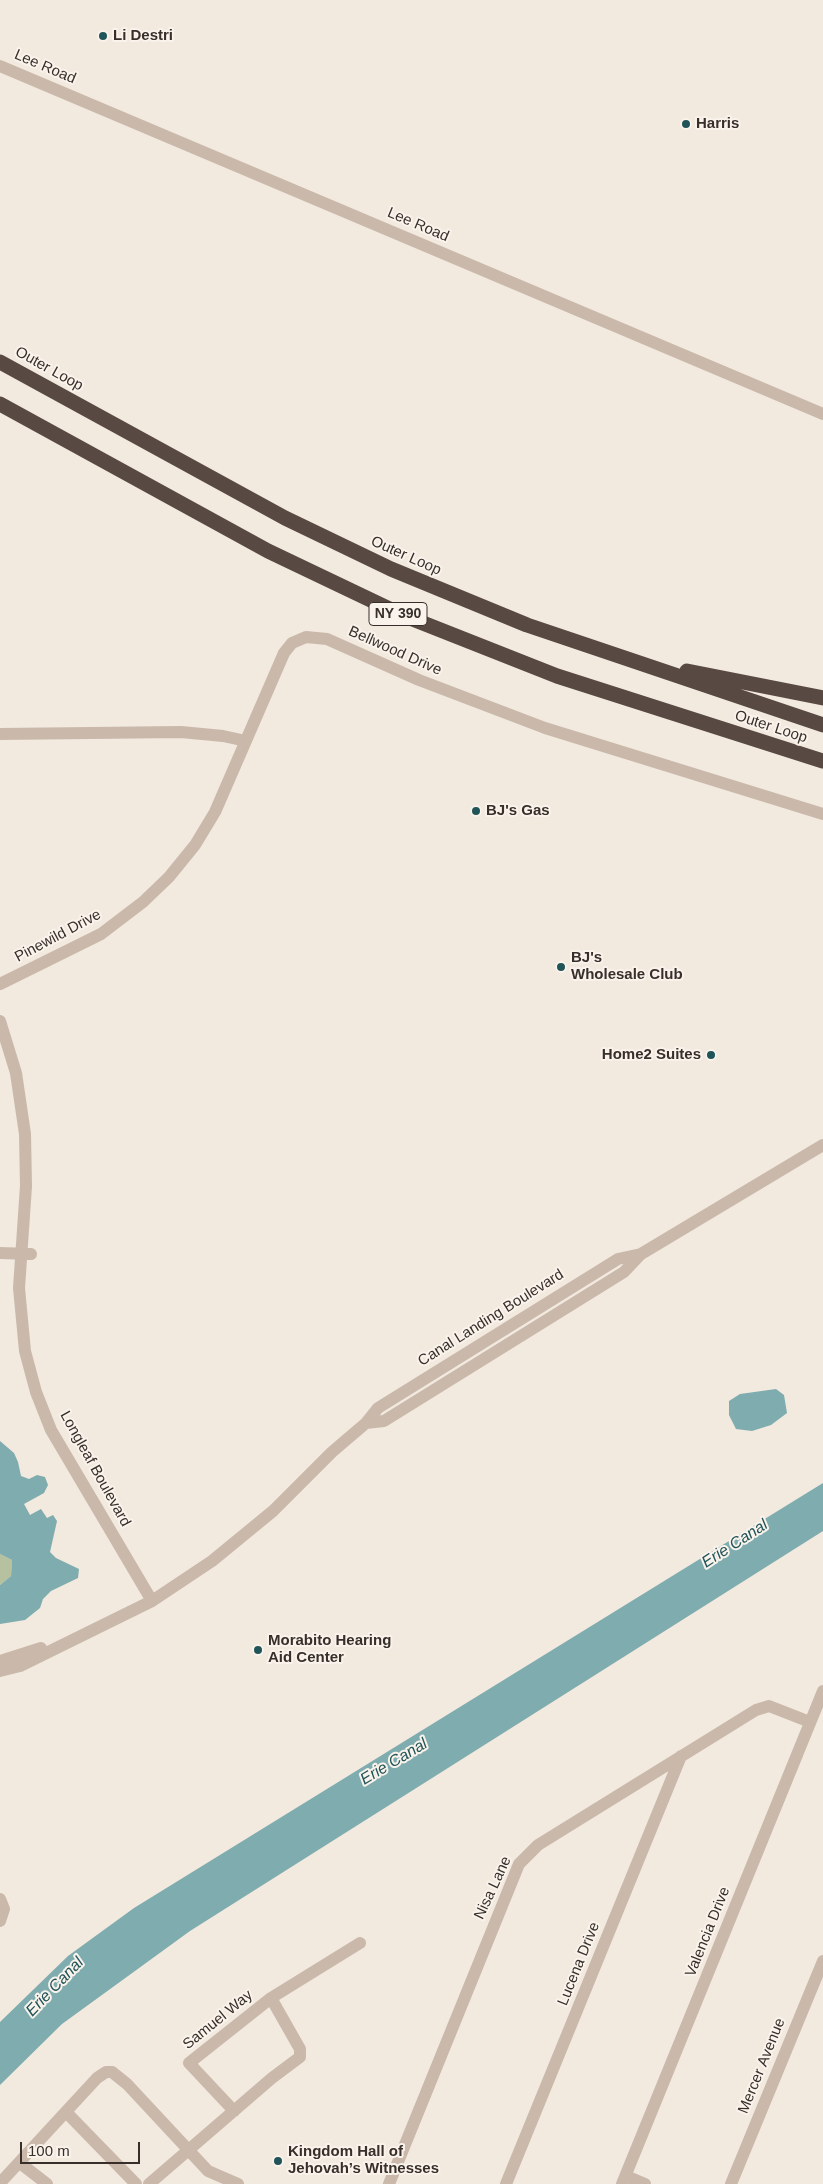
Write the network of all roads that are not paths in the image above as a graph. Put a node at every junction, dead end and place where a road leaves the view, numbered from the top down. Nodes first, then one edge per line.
1 (0, 66) edge
2 (0, 362) edge
3 (0, 404) edge
4 (823, 414) edge
5 (609, 654) junction
6 (823, 698) edge
7 (823, 725) edge
8 (0, 734) edge
9 (246, 742) junction
10 (823, 762) edge
11 (823, 814) edge
12 (0, 984) edge
13 (0, 1021) edge
14 (823, 1145) edge
15 (0, 1253) edge
16 (25, 1254) junction
17 (152, 1601) junction
18 (80, 1637) junction
19 (0, 1661) edge
20 (0, 1671) edge
21 (823, 1691) edge
22 (810, 1722) junction
23 (681, 1756) junction
24 (0, 1899) edge
25 (0, 1921) edge
26 (360, 1943) dead end
27 (823, 1961) edge
28 (271, 1998) junction
29 (234, 2111) junction
30 (66, 2112) junction
31 (188, 2151) junction
32 (20, 2163) junction
33 (624, 2180) edge
34 (0, 2183) edge
35 (46, 2184) edge
36 (136, 2184) edge
37 (149, 2184) edge
38 (238, 2184) edge
39 (389, 2184) edge
40 (506, 2184) edge
41 (645, 2184) edge
42 (731, 2184) edge

1 - 4 street, Lee Road
2 - 5 highway, Outer Loop / NY 390
3 - 10 highway, Outer Loop / NY 390
5 - 6 highway
5 - 7 highway, Outer Loop / NY 390
8 - 9 street
9 - 11 street, Bellwood Drive
9 - 12 street, Pinewild Drive
13 - 16 street, Longleaf Boulevard
14 - 17 street, Canal Landing Boulevard
15 - 16 street
16 - 17 street, Longleaf Boulevard
17 - 18 street, Canal Landing Boulevard
18 - 19 street, Canal Landing Boulevard
18 - 20 street, Canal Landing Boulevard
21 - 22 street, Valencia Drive
22 - 23 street, Nisa Lane
22 - 33 street, Valencia Drive
23 - 39 street, Nisa Lane
23 - 40 street, Lucena Drive
24 - 25 street
26 - 28 street, Samuel Way
27 - 42 street, Mercer Avenue
28 - 29 street, Samuel Way
28 - 29 street, Samuel Way
29 - 31 street, Samuel Way
30 - 31 street
30 - 32 street
30 - 36 street
31 - 37 street, Samuel Way
31 - 38 street
32 - 34 street
32 - 35 street
33 - 41 street

